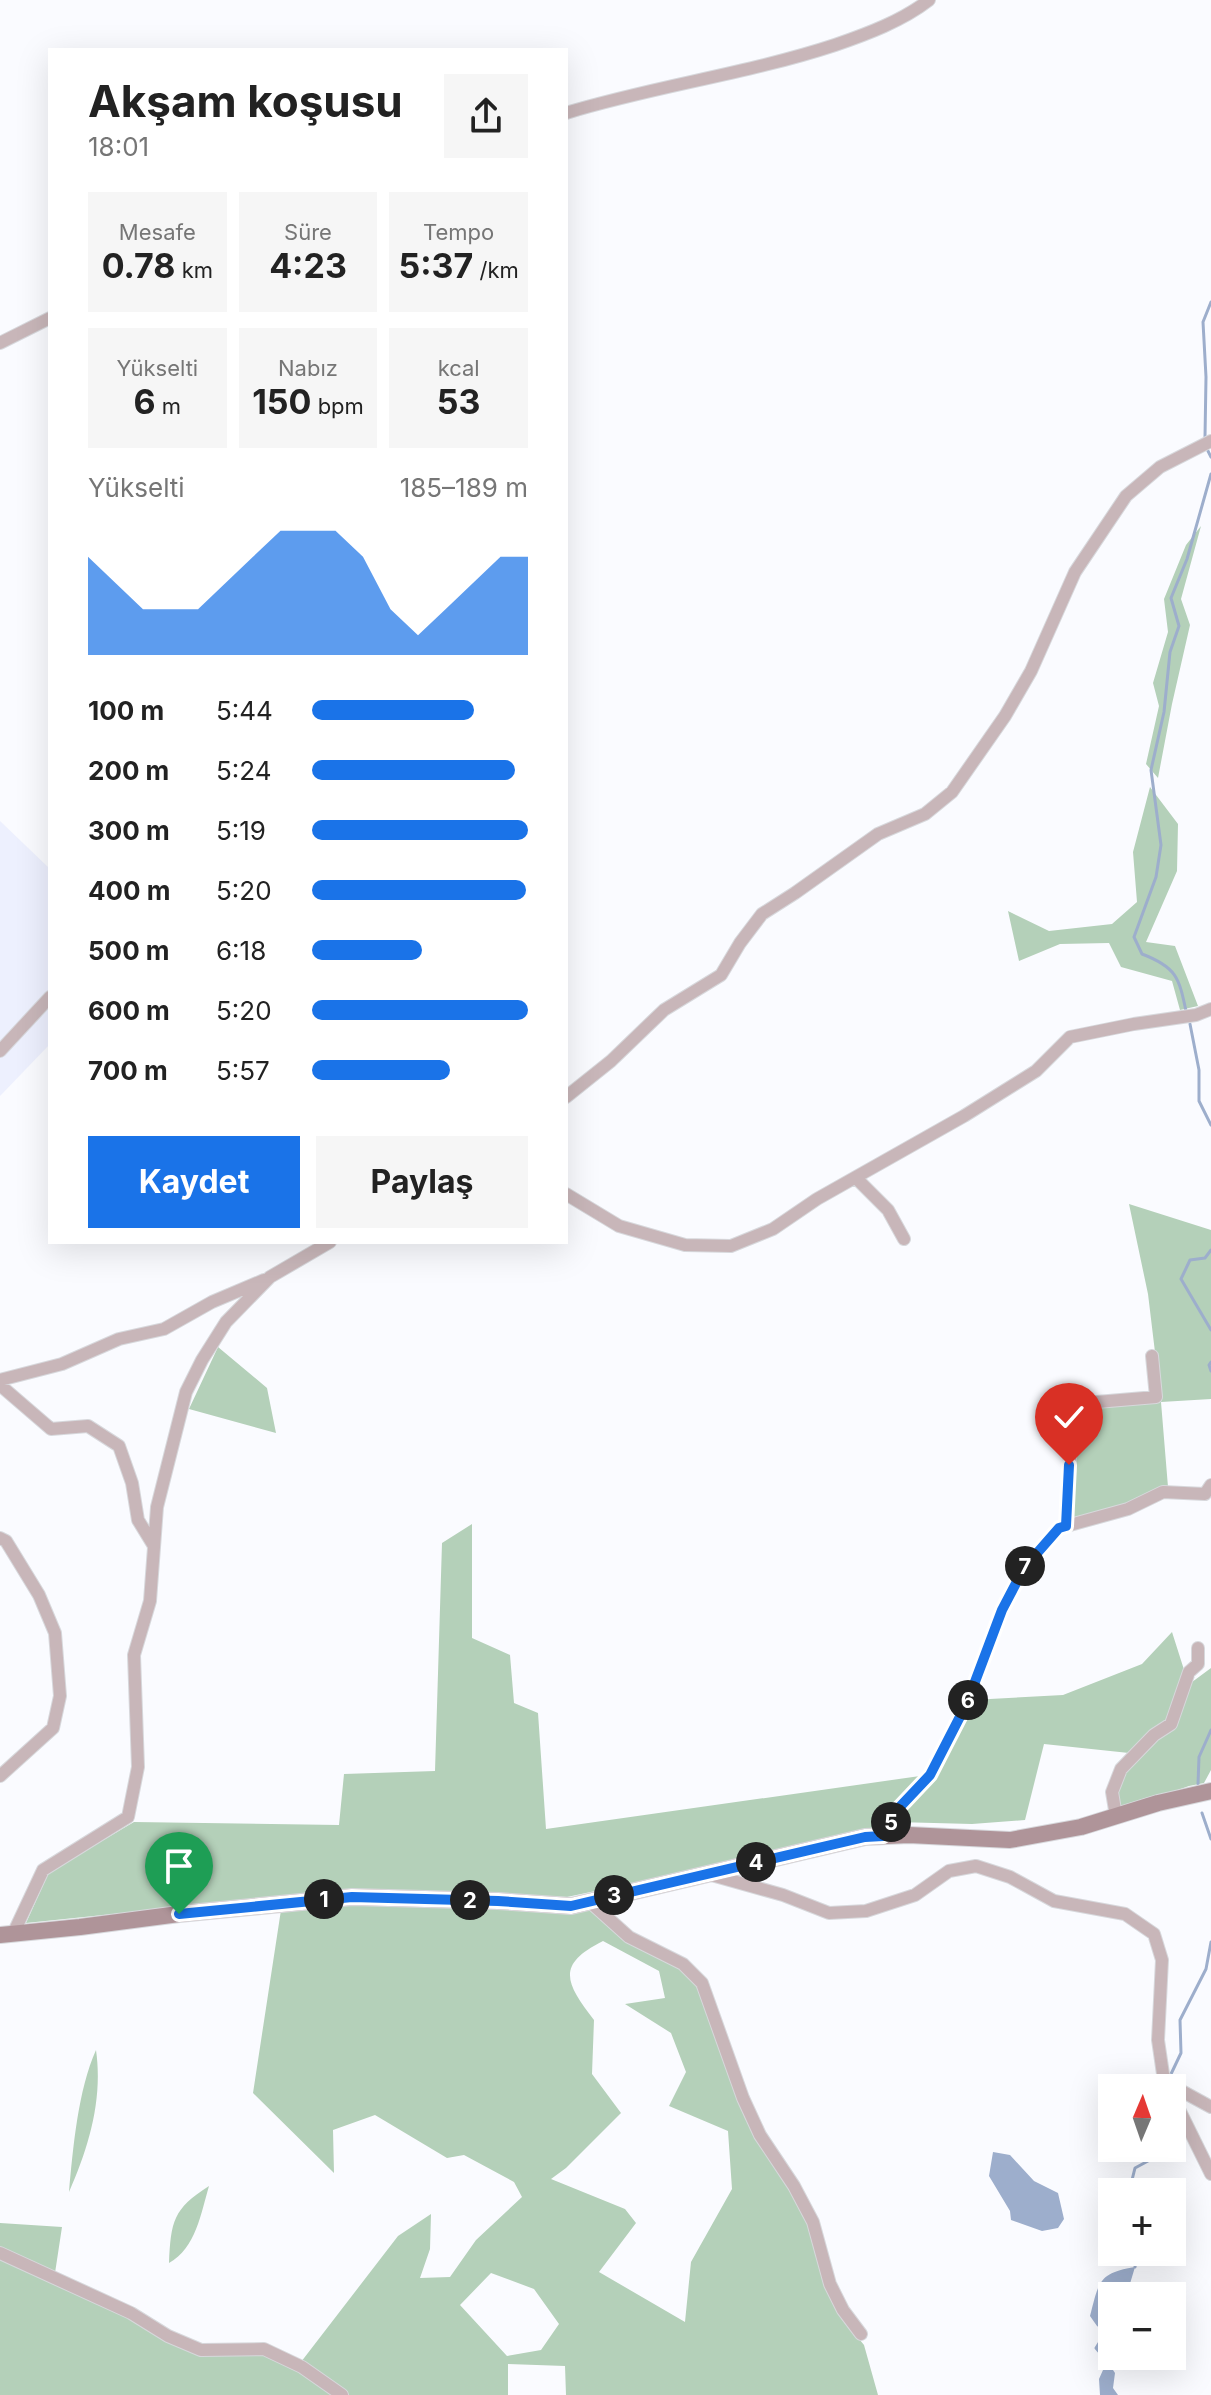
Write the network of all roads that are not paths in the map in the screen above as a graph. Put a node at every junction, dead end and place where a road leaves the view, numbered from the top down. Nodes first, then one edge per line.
1 (929, 0) edge
2 (568, 113) edge
3 (48, 319) edge
4 (0, 343) edge
5 (1211, 441) edge
6 (48, 999) edge
7 (1211, 1009) edge
8 (0, 1051) edge
9 (568, 1095) edge
10 (856, 1178) junction
11 (568, 1195) edge
12 (904, 1239) dead end
13 (327, 1244) edge
14 (270, 1277) junction
15 (1152, 1356) dead end
16 (0, 1382) edge
17 (1211, 1485) edge
18 (1066, 1526) junction
19 (0, 1538) edge
20 (154, 1546) junction
21 (1198, 1648) dead end
22 (0, 1776) edge
23 (1211, 1791) edge
24 (1116, 1816) junction
25 (883, 1836) junction
26 (705, 1874) junction
27 (589, 1901) junction
28 (6, 1934) edge
29 (1163, 2074) edge
30 (1186, 2096) edge
31 (1211, 2107) edge
32 (1186, 2123) edge
33 (1211, 2174) edge
34 (0, 2253) edge
35 (861, 2334) dead end
36 (342, 2395) edge

1 - 2 street
3 - 4 street
5 - 9 street
6 - 8 street
7 - 10 street
10 - 11 street
10 - 12 street
13 - 14 street
14 - 16 street
14 - 20 street
15 - 18 street
16 - 20 street
17 - 18 street
18 - 25 street
19 - 22 street
20 - 28 street
21 - 24 street
23 - 24 street
24 - 25 street
25 - 26 street
26 - 27 street
26 - 29 street
27 - 28 street
27 - 35 street
30 - 31 street
32 - 33 street
34 - 36 street

